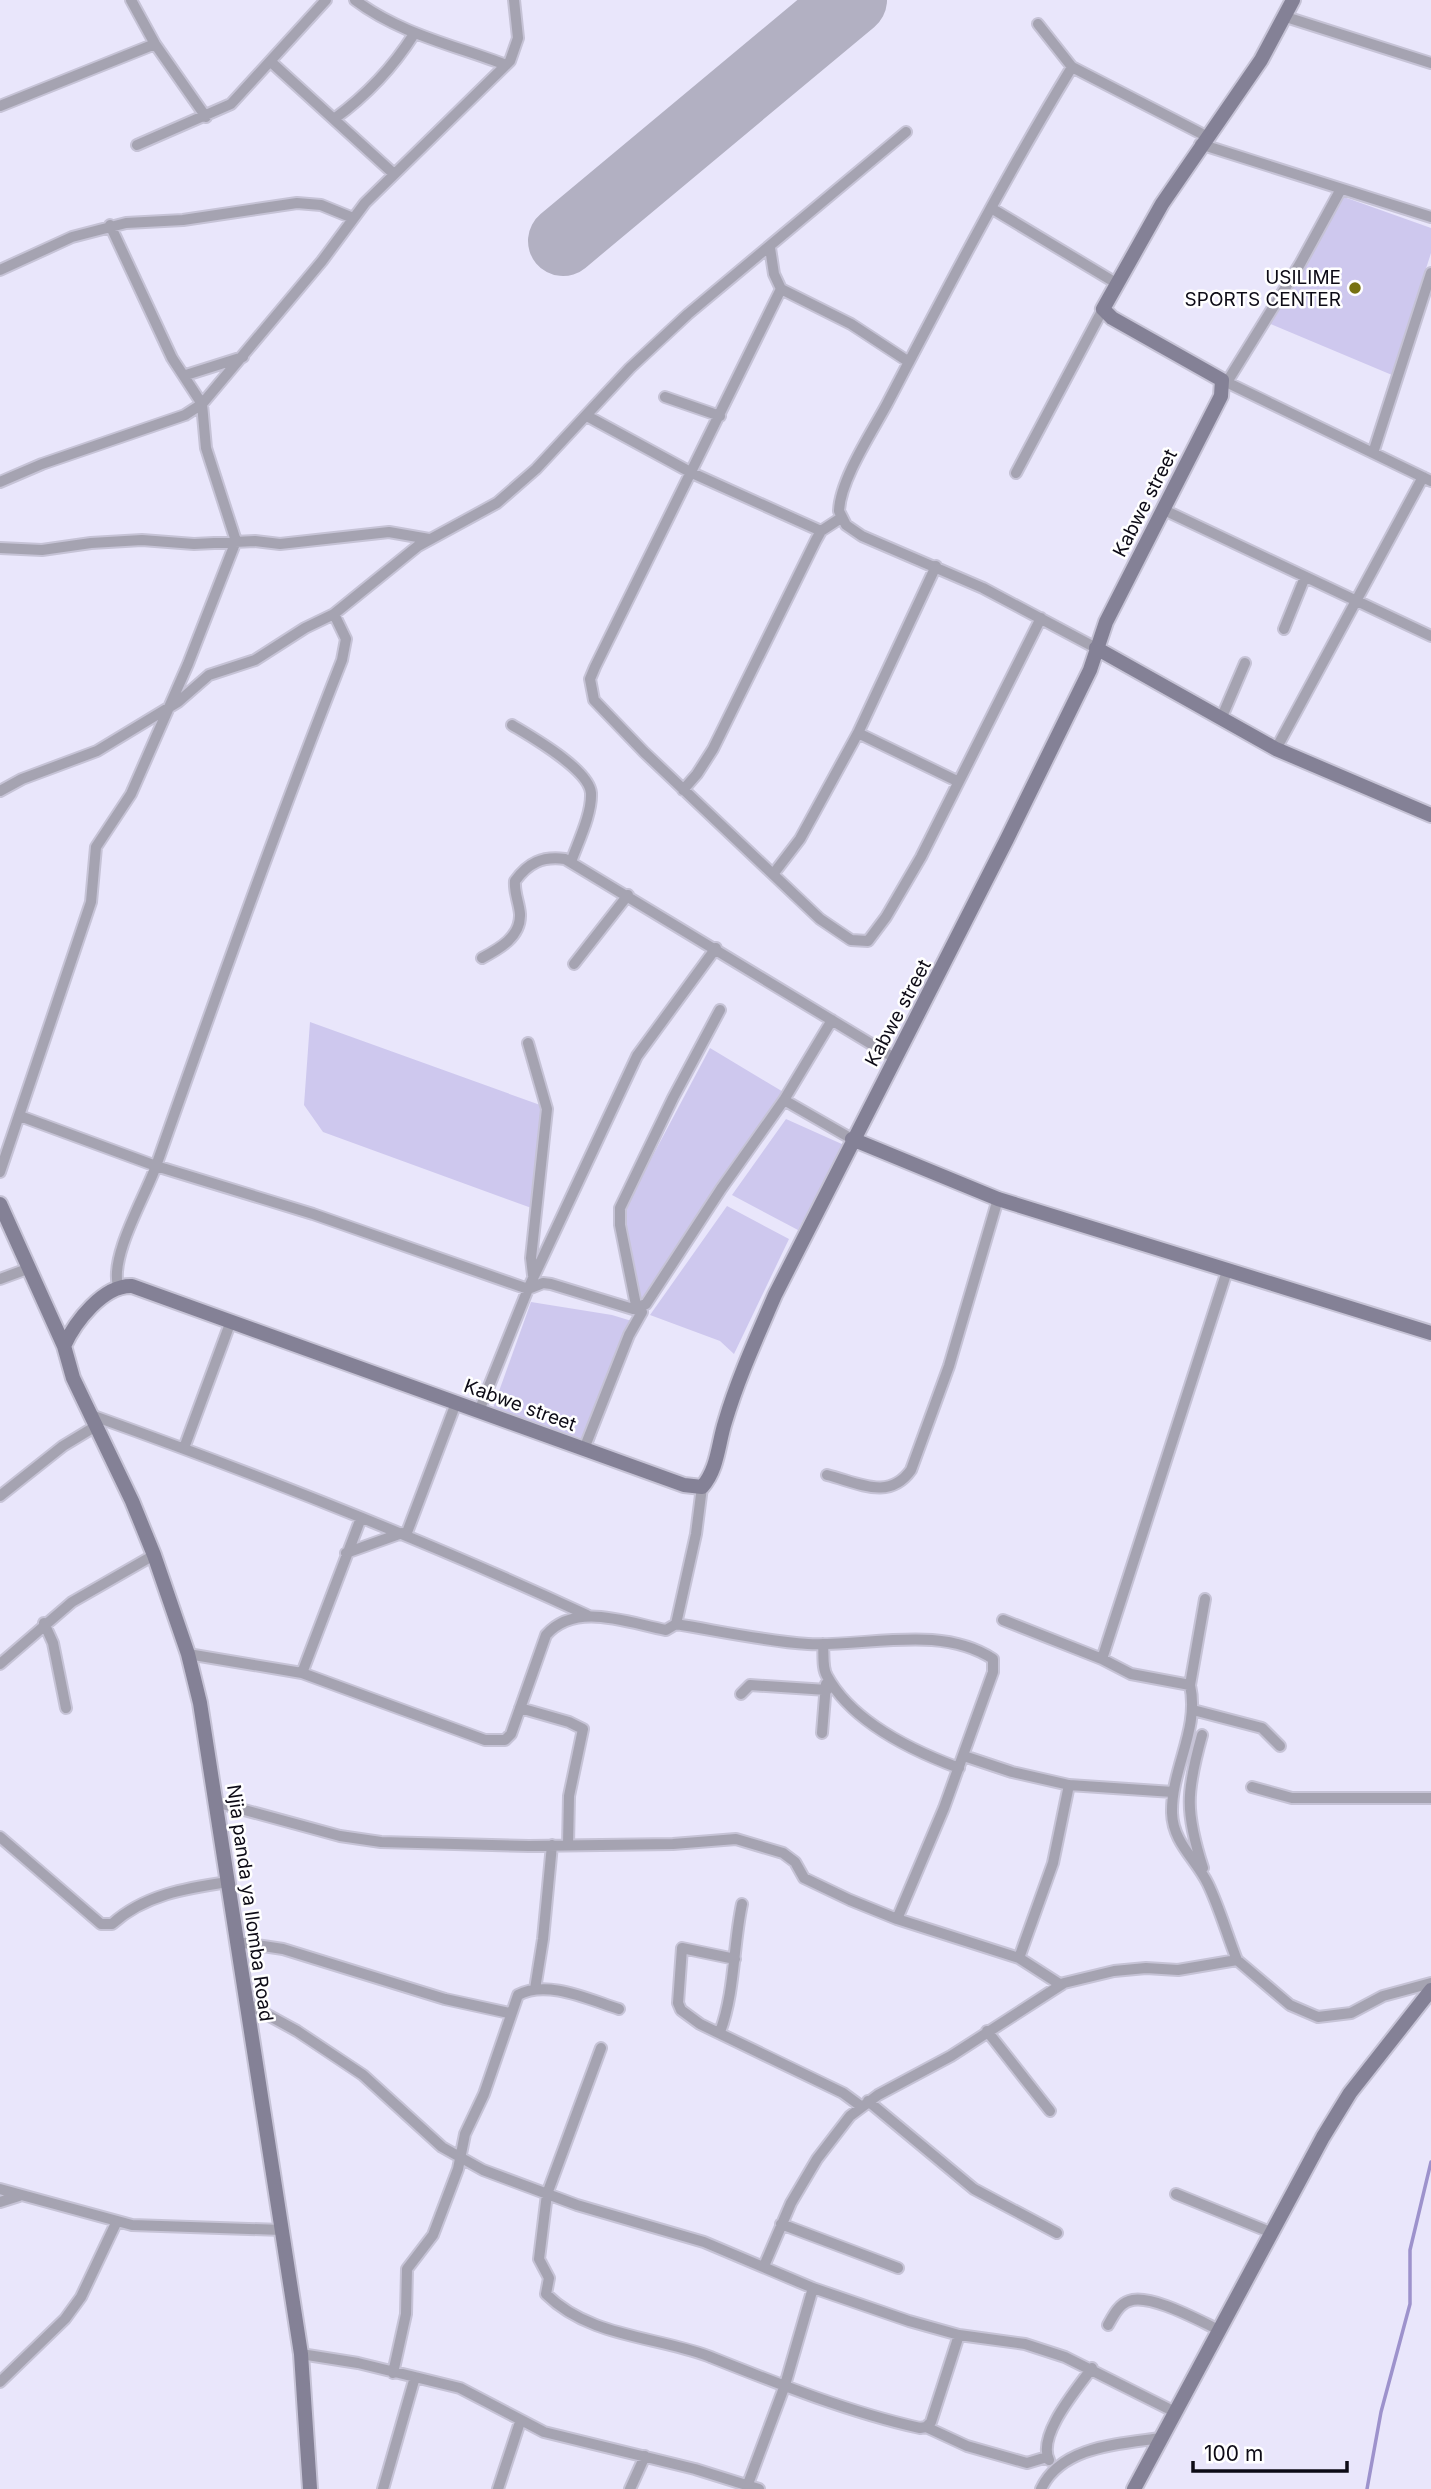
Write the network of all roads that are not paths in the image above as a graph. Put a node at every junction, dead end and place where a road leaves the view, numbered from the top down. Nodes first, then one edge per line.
1 (131, 0) edge
2 (326, 0) edge
3 (355, 0) edge
4 (514, 0) edge
5 (1290, 1) edge
6 (1286, 18) junction
7 (1038, 24) dead end
8 (414, 34) junction
9 (155, 44) junction
10 (271, 62) junction
11 (1431, 63) edge
12 (506, 65) junction
13 (1072, 67) junction
14 (0, 106) edge
15 (206, 117) junction
16 (334, 119) junction
17 (906, 132) dead end
18 (1203, 140) junction
19 (137, 145) dead end
20 (394, 174) junction
21 (1341, 189) junction
22 (991, 208) junction
23 (1431, 217) edge
24 (353, 218) junction
25 (110, 225) junction
26 (770, 248) junction
27 (0, 270) edge
28 (1431, 273) edge
29 (1116, 283) junction
30 (781, 289) junction
31 (1103, 309) junction
32 (1426, 309) edge
33 (243, 357) junction
34 (909, 362) junction
35 (186, 375) junction
36 (1224, 381) junction
37 (665, 397) dead end
38 (202, 404) junction
39 (720, 415) junction
40 (587, 416) junction
41 (1373, 453) junction
42 (692, 473) junction
43 (1016, 473) dead end
44 (1427, 479) edge
45 (0, 482) edge
46 (1164, 510) junction
47 (841, 518) junction
48 (821, 531) junction
49 (429, 540) junction
50 (236, 541) junction
51 (0, 548) edge
52 (936, 566) junction
53 (1306, 577) junction
54 (1356, 601) junction
55 (334, 614) junction
56 (1041, 618) junction
57 (1284, 629) dead end
58 (1431, 636) edge
59 (1096, 648) junction
60 (1245, 663) dead end
61 (166, 709) junction
62 (1221, 719) junction
63 (512, 725) dead end
64 (858, 733) junction
65 (1276, 749) junction
66 (957, 781) junction
67 (683, 789) junction
68 (0, 791) edge
69 (1431, 815) edge
70 (571, 862) junction
71 (774, 873) junction
72 (628, 895) junction
73 (716, 948) junction
74 (482, 958) dead end
75 (574, 964) dead end
76 (720, 1010) dead end
77 (832, 1020) junction
78 (528, 1043) dead end
79 (896, 1059) junction
80 (784, 1100) junction
81 (20, 1116) junction
82 (852, 1139) junction
83 (156, 1166) junction
84 (0, 1172) edge
85 (998, 1199) junction
86 (0, 1203) edge
87 (30, 1268) junction
88 (1227, 1271) junction
89 (533, 1275) junction
90 (0, 1279) edge
91 (118, 1286) junction
92 (528, 1289) junction
93 (640, 1311) junction
94 (230, 1321) junction
95 (1431, 1333) edge
96 (64, 1346) junction
97 (456, 1403) junction
98 (479, 1411) junction
99 (94, 1420) junction
100 (184, 1448) junction
101 (584, 1449) junction
102 (827, 1475) dead end
103 (702, 1487) junction
104 (0, 1496) edge
105 (361, 1518) junction
106 (404, 1534) junction
107 (346, 1553) junction
108 (154, 1555) junction
109 (1205, 1598) dead end
110 (586, 1615) junction
111 (1003, 1620) dead end
112 (44, 1623) junction
113 (676, 1624) junction
114 (823, 1644) junction
115 (188, 1654) junction
116 (1102, 1658) junction
117 (0, 1664) edge
118 (302, 1673) junction
119 (825, 1674) junction
120 (1190, 1685) junction
121 (827, 1690) junction
122 (741, 1694) dead end
123 (66, 1708) dead end
124 (520, 1708) junction
125 (1193, 1710) junction
126 (822, 1733) dead end
127 (1202, 1735) dead end
128 (1280, 1746) dead end
129 (964, 1756) junction
130 (959, 1768) junction
131 (1069, 1785) junction
132 (1252, 1787) dead end
133 (1173, 1792) junction
134 (1431, 1798) edge
135 (215, 1802) junction
136 (0, 1837) edge
137 (552, 1845) junction
138 (568, 1845) junction
139 (1207, 1881) junction
140 (228, 1882) junction
141 (742, 1904) dead end
142 (897, 1919) junction
143 (237, 1942) junction
144 (1019, 1958) junction
145 (735, 1959) junction
146 (1237, 1960) junction
147 (1431, 1983) edge
148 (1061, 1985) junction
149 (535, 1989) junction
150 (1431, 1990) edge
151 (246, 2003) junction
152 (619, 2009) dead end
153 (509, 2012) junction
154 (987, 2031) junction
155 (720, 2032) junction
156 (601, 2048) dead end
157 (865, 2104) junction
158 (1050, 2111) dead end
159 (461, 2159) junction
160 (0, 2189) edge
161 (547, 2194) junction
162 (1177, 2194) dead end
163 (19, 2196) junction
164 (0, 2202) edge
165 (117, 2221) junction
166 (781, 2224) junction
167 (282, 2230) junction
168 (1270, 2232) junction
169 (1057, 2234) dead end
170 (764, 2266) junction
171 (898, 2268) dead end
172 (813, 2288) junction
173 (1108, 2325) dead end
174 (1217, 2329) junction
175 (958, 2335) junction
176 (301, 2354) junction
177 (1092, 2368) junction
178 (393, 2372) junction
179 (415, 2377) junction
180 (0, 2382) edge
181 (785, 2385) junction
182 (1175, 2412) junction
183 (520, 2422) junction
184 (926, 2427) junction
185 (1161, 2438) junction
186 (645, 2456) junction
187 (1047, 2456) junction
188 (1054, 2468) junction
189 (753, 2487) edge
190 (310, 2489) edge
191 (383, 2489) edge
192 (498, 2489) edge
193 (630, 2489) edge
194 (1041, 2489) edge
195 (1134, 2489) edge

1 - 9 street
2 - 10 street
3 - 8 street
4 - 12 street
5 - 6 main road
6 - 11 street
6 - 18 main road
7 - 13 street
8 - 12 street
8 - 16 street
9 - 14 street
9 - 15 street
10 - 15 street
10 - 16 street
12 - 20 street
13 - 18 street
13 - 22 street
15 - 19 street
16 - 20 street
17 - 26 street
18 - 21 street
18 - 29 main road
20 - 24 street
21 - 23 street
21 - 36 street
22 - 29 street
22 - 34 street
24 - 25 street
24 - 33 street
25 - 27 street
25 - 35 street
26 - 30 street
26 - 40 street
28 - 32 street
29 - 31 main road
30 - 34 street
30 - 39 street
31 - 36 main road
31 - 43 street
32 - 41 street
33 - 35 street
33 - 38 street
34 - 47 street
35 - 38 street
36 - 41 street
36 - 46 main road, Kabwe street
37 - 39 street
38 - 45 street
38 - 50 street
39 - 42 street
40 - 42 street
40 - 49 street
41 - 44 street
42 - 48 street
42 - 67 street
44 - 54 street
46 - 53 street
46 - 59 main road, Kabwe street
47 - 48 street
47 - 52 street
48 - 67 street
49 - 50 street
49 - 55 street
50 - 51 street
50 - 61 street
52 - 56 street
52 - 64 street
53 - 54 street
53 - 57 street
54 - 58 street
54 - 65 street
55 - 61 street
55 - 83 street
56 - 59 street
56 - 66 street
59 - 62 main road
59 - 79 main road, Kabwe street
60 - 62 street
61 - 68 street
61 - 81 street
62 - 65 main road
63 - 70 street
64 - 66 street
64 - 71 street
65 - 69 main road
66 - 71 street
67 - 71 street
70 - 72 street
70 - 74 street
72 - 73 street
72 - 75 street
73 - 77 street
73 - 89 street
76 - 93 street
77 - 79 street
77 - 80 street
78 - 89 street
79 - 82 main road, Kabwe street
80 - 82 street
80 - 93 street
81 - 83 street
81 - 84 street
82 - 85 main road
82 - 103 main road, Kabwe street
83 - 91 street
83 - 92 street
85 - 88 main road
85 - 102 street
86 - 87 main road, Njia panda ya Ilomba Road
87 - 90 street
87 - 96 main road, Njia panda ya Ilomba Road
88 - 95 main road
88 - 116 street
89 - 92 street
91 - 94 main road, Kabwe street
91 - 96 main road
92 - 93 street
92 - 98 street
93 - 101 street
94 - 97 main road, Kabwe street
94 - 100 street
96 - 99 main road, Njia panda ya Ilomba Road
97 - 98 main road, Kabwe street
97 - 106 street
98 - 101 main road, Kabwe street
99 - 100 street
99 - 104 street
99 - 108 main road, Njia panda ya Ilomba Road
100 - 105 street
101 - 103 main road, Kabwe street
103 - 113 street
105 - 106 street
105 - 107 street
106 - 107 street
106 - 110 street
107 - 118 street
108 - 112 street
108 - 115 main road, Njia panda ya Ilomba Road
109 - 120 street
110 - 113 street
110 - 124 street
111 - 116 street
112 - 117 street
112 - 123 street
113 - 114 street
114 - 119 street
114 - 129 street
115 - 118 street
115 - 135 main road, Njia panda ya Ilomba Road
116 - 120 street
118 - 124 street
119 - 121 street
119 - 130 street
120 - 125 street
121 - 122 street
121 - 126 street
124 - 138 street
125 - 128 street
125 - 133 street
127 - 139 street
129 - 130 street
129 - 131 street
130 - 142 street
131 - 133 street
131 - 144 street
132 - 134 street
133 - 139 street
135 - 137 street
135 - 140 main road, Njia panda ya Ilomba Road
136 - 140 street
137 - 138 street
137 - 149 street
138 - 142 street
139 - 146 street
140 - 143 main road, Njia panda ya Ilomba Road
141 - 145 street
142 - 144 street
143 - 151 main road, Njia panda ya Ilomba Road
143 - 153 street
144 - 148 street
145 - 155 street
145 - 155 street
146 - 147 street
146 - 148 street
148 - 154 street
149 - 152 street
149 - 153 street
150 - 168 main road
151 - 159 street
151 - 167 main road, Njia panda ya Ilomba Road
153 - 159 street
154 - 157 street
154 - 158 street
155 - 157 street
156 - 161 street
157 - 166 street
157 - 169 street
159 - 161 street
159 - 178 street
160 - 163 street
161 - 170 street
161 - 181 street
162 - 168 street
163 - 164 street
163 - 165 street
165 - 167 street
165 - 180 street
166 - 170 street
166 - 171 street
167 - 176 main road, Njia panda ya Ilomba Road
168 - 174 main road
170 - 172 street
172 - 175 street
172 - 181 street
173 - 174 street
174 - 182 main road
175 - 177 street
175 - 184 street
176 - 178 street
176 - 190 main road, Njia panda ya Ilomba Road
177 - 182 street
177 - 187 street
178 - 179 street
179 - 183 street
179 - 191 street
181 - 184 street
181 - 189 street
182 - 185 main road
183 - 186 street
183 - 192 street
184 - 187 street
185 - 188 street
185 - 195 main road
186 - 189 street
186 - 193 street
187 - 188 street
188 - 194 street

